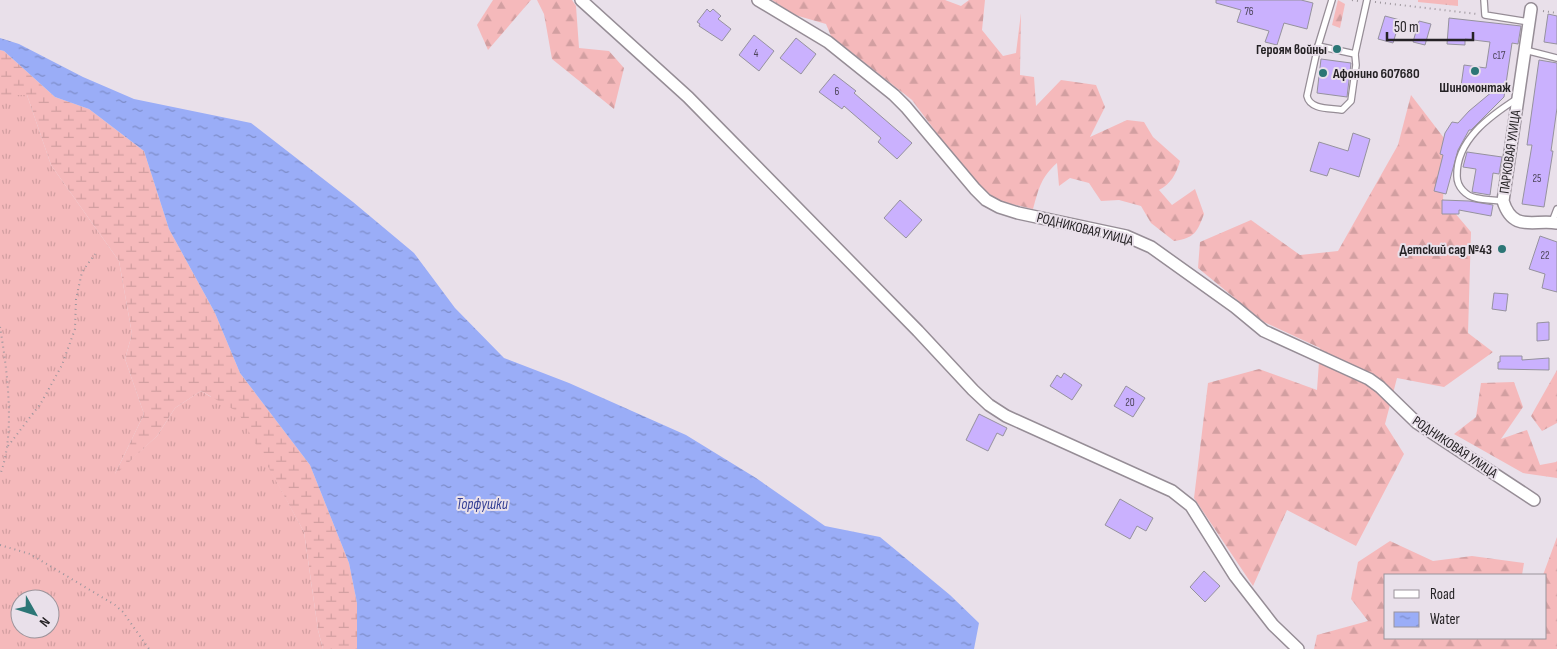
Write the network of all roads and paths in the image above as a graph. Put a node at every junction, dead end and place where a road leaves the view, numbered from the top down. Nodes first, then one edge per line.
1 (581, 0) edge
2 (758, 0) edge
3 (1332, 0) edge
4 (1352, 0) edge
5 (1367, 0) edge
6 (1484, 0) edge
7 (1531, 5) edge
8 (1557, 13) edge
9 (1484, 15) junction
10 (1529, 22) junction
11 (1318, 46) junction
12 (1525, 50) junction
13 (1355, 54) junction
14 (1557, 58) edge
15 (1518, 98) junction
16 (1504, 203) junction
17 (1557, 209) edge
18 (1555, 223) edge
19 (95, 254) dead end
20 (0, 327) edge
21 (8, 446) junction
22 (0, 475) edge
23 (1534, 500) dead end
24 (0, 545) edge
25 (149, 649) edge
26 (1298, 649) edge

1 - 26 street
2 - 23 street, РОДНИКОВАЯ УЛИЦА
3 - 11 lane
4 - 5 path
5 - 9 path
5 - 13 lane
6 - 9 lane
7 - 8 path
7 - 10 street, ПАРКОВАЯ УЛИЦА
9 - 10 lane
10 - 12 street, ПАРКОВАЯ УЛИЦА
11 - 13 lane
11 - 13 lane
12 - 14 lane
12 - 15 street, ПАРКОВАЯ УЛИЦА
15 - 16 street, ПАРКОВАЯ УЛИЦА
15 - 16 lane
16 - 18 street
17 - 18 lane
19 - 21 path
20 - 21 path
21 - 22 path
24 - 25 path

